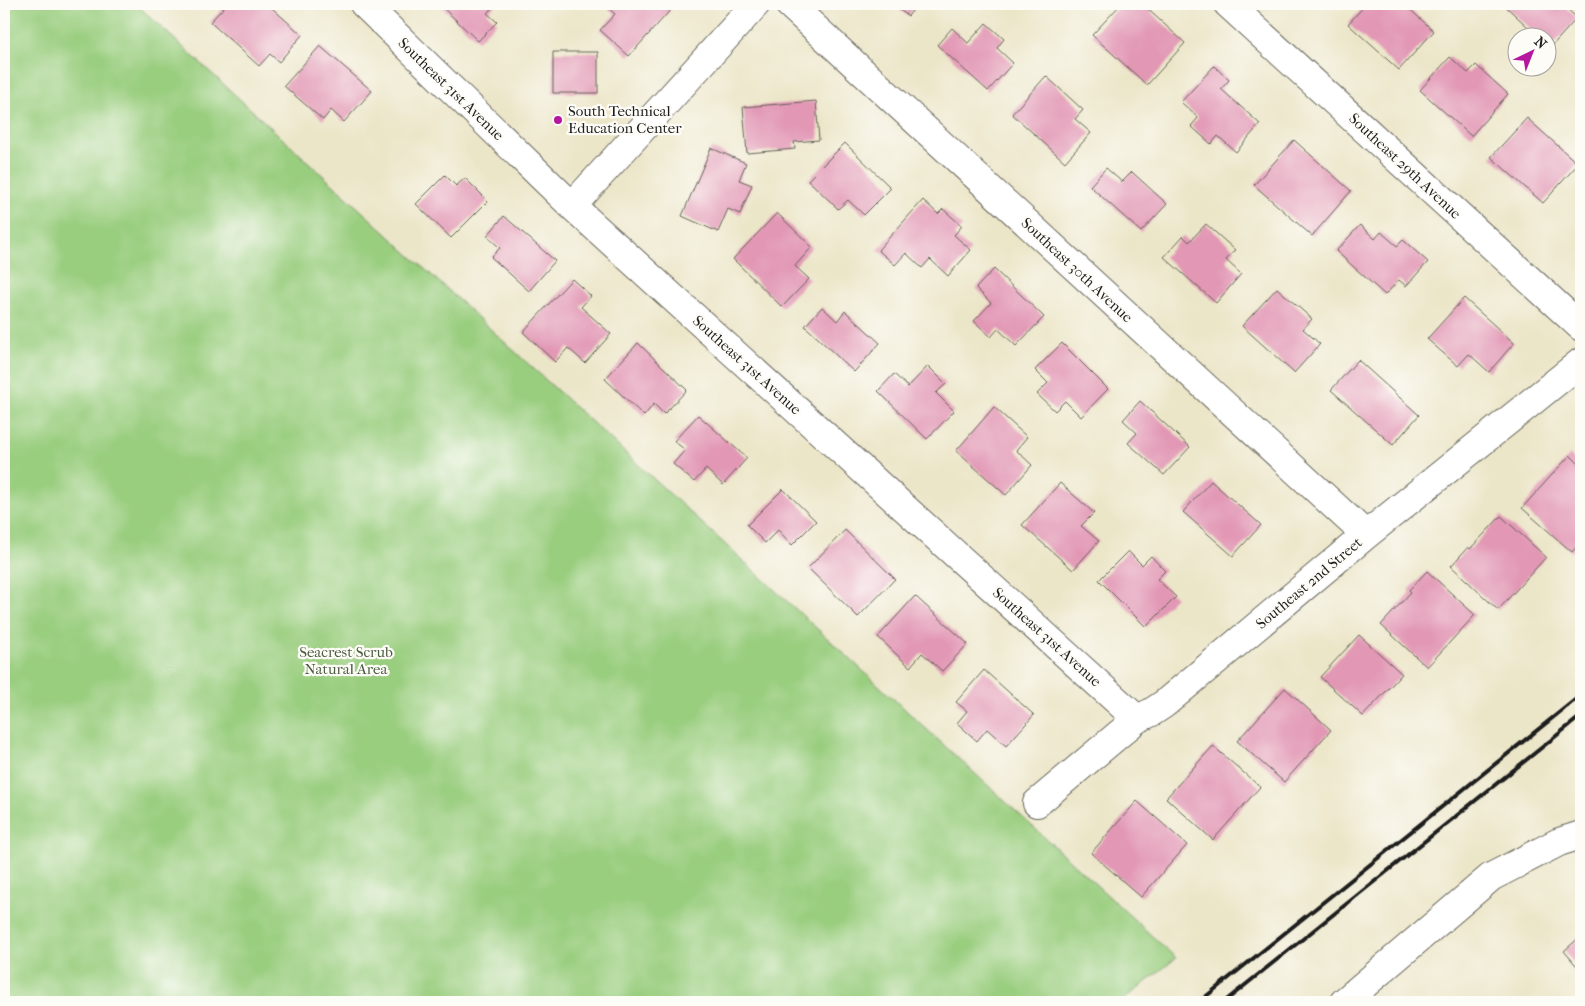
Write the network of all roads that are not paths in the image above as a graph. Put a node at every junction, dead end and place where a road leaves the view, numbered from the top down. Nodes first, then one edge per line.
1 (364, 4) edge
2 (756, 4) edge
3 (789, 4) edge
4 (1228, 4) edge
5 (572, 206) junction
6 (1581, 328) edge
7 (1581, 362) edge
8 (1366, 535) junction
9 (1137, 719) junction
10 (1037, 803) dead end
11 (1581, 835) edge
12 (1344, 1002) edge

1 - 5 street, Southeast 31st Avenue
2 - 5 street
3 - 8 street, Southeast 30th Avenue
4 - 6 street, Southeast 29th Avenue
5 - 9 street, Southeast 31st Avenue
7 - 8 street, Southeast 2nd Street
8 - 9 street, Southeast 2nd Street
9 - 10 street, Southeast 2nd Street
11 - 12 street

